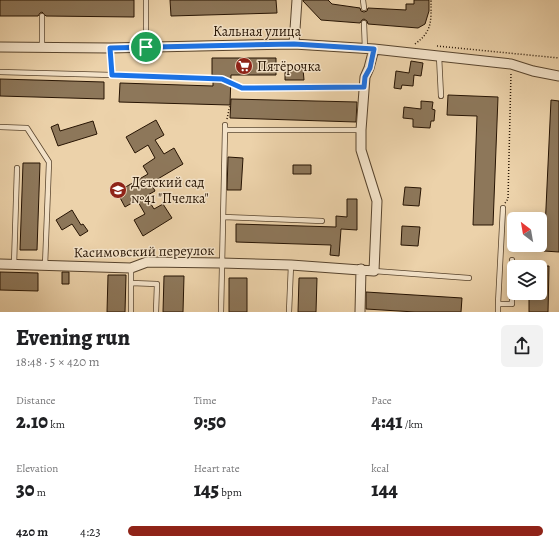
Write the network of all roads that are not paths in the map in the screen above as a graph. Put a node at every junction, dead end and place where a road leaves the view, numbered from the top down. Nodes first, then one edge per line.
1 (146, 0) edge
2 (297, 0) edge
3 (363, 0) edge
4 (364, 8) dead end
5 (42, 16) dead end
6 (364, 23) dead end
7 (294, 44) junction
8 (0, 47) edge
9 (42, 47) junction
10 (146, 47) junction
11 (110, 48) junction
12 (369, 49) junction
13 (439, 56) junction
14 (0, 72) edge
15 (112, 75) junction
16 (559, 76) edge
17 (222, 79) road end
18 (364, 87) junction
19 (242, 88) road end
20 (441, 96) dead end
21 (0, 127) edge
22 (361, 130) junction
23 (17, 168) dead end
24 (503, 208) road end
25 (223, 217) junction
26 (322, 221) dead end
27 (221, 263) junction
28 (0, 264) edge
29 (14, 265) junction
30 (291, 265) junction
31 (45, 266) junction
32 (131, 268) junction
33 (361, 269) junction
34 (374, 271) junction
35 (469, 278) dead end
36 (131, 283) junction
37 (512, 300) edge
38 (498, 304) junction
39 (131, 312) edge
40 (156, 312) edge
41 (221, 312) edge
42 (289, 312) edge
43 (360, 312) edge
44 (498, 312) edge

1 - 10 lane
2 - 7 street
3 - 4 lane
5 - 9 lane
6 - 12 lane
7 - 10 street, Кальная улица
7 - 12 street, Кальная улица
8 - 9 street, Кальная улица
9 - 11 street, Кальная улица
10 - 11 street, Кальная улица
11 - 15 lane
12 - 13 street, Кальная улица
12 - 18 street
13 - 16 street, Кальная улица
13 - 20 lane
14 - 15 lane
15 - 17 lane
18 - 19 lane
18 - 22 street
21 - 31 lane
22 - 25 lane
22 - 34 street
23 - 29 lane
24 - 38 lane
25 - 26 lane
25 - 27 lane
27 - 30 street, Касимовский переулок
27 - 32 street, Касимовский переулок
27 - 41 lane
28 - 29 street, Касимовский переулок
29 - 31 street, Касимовский переулок
30 - 33 street, Касимовский переулок
30 - 42 lane
31 - 32 street, Касимовский переулок
32 - 36 lane
33 - 34 street, Касимовский переулок
33 - 43 street
34 - 35 lane
36 - 39 lane
36 - 40 lane
37 - 38 lane
38 - 44 lane

